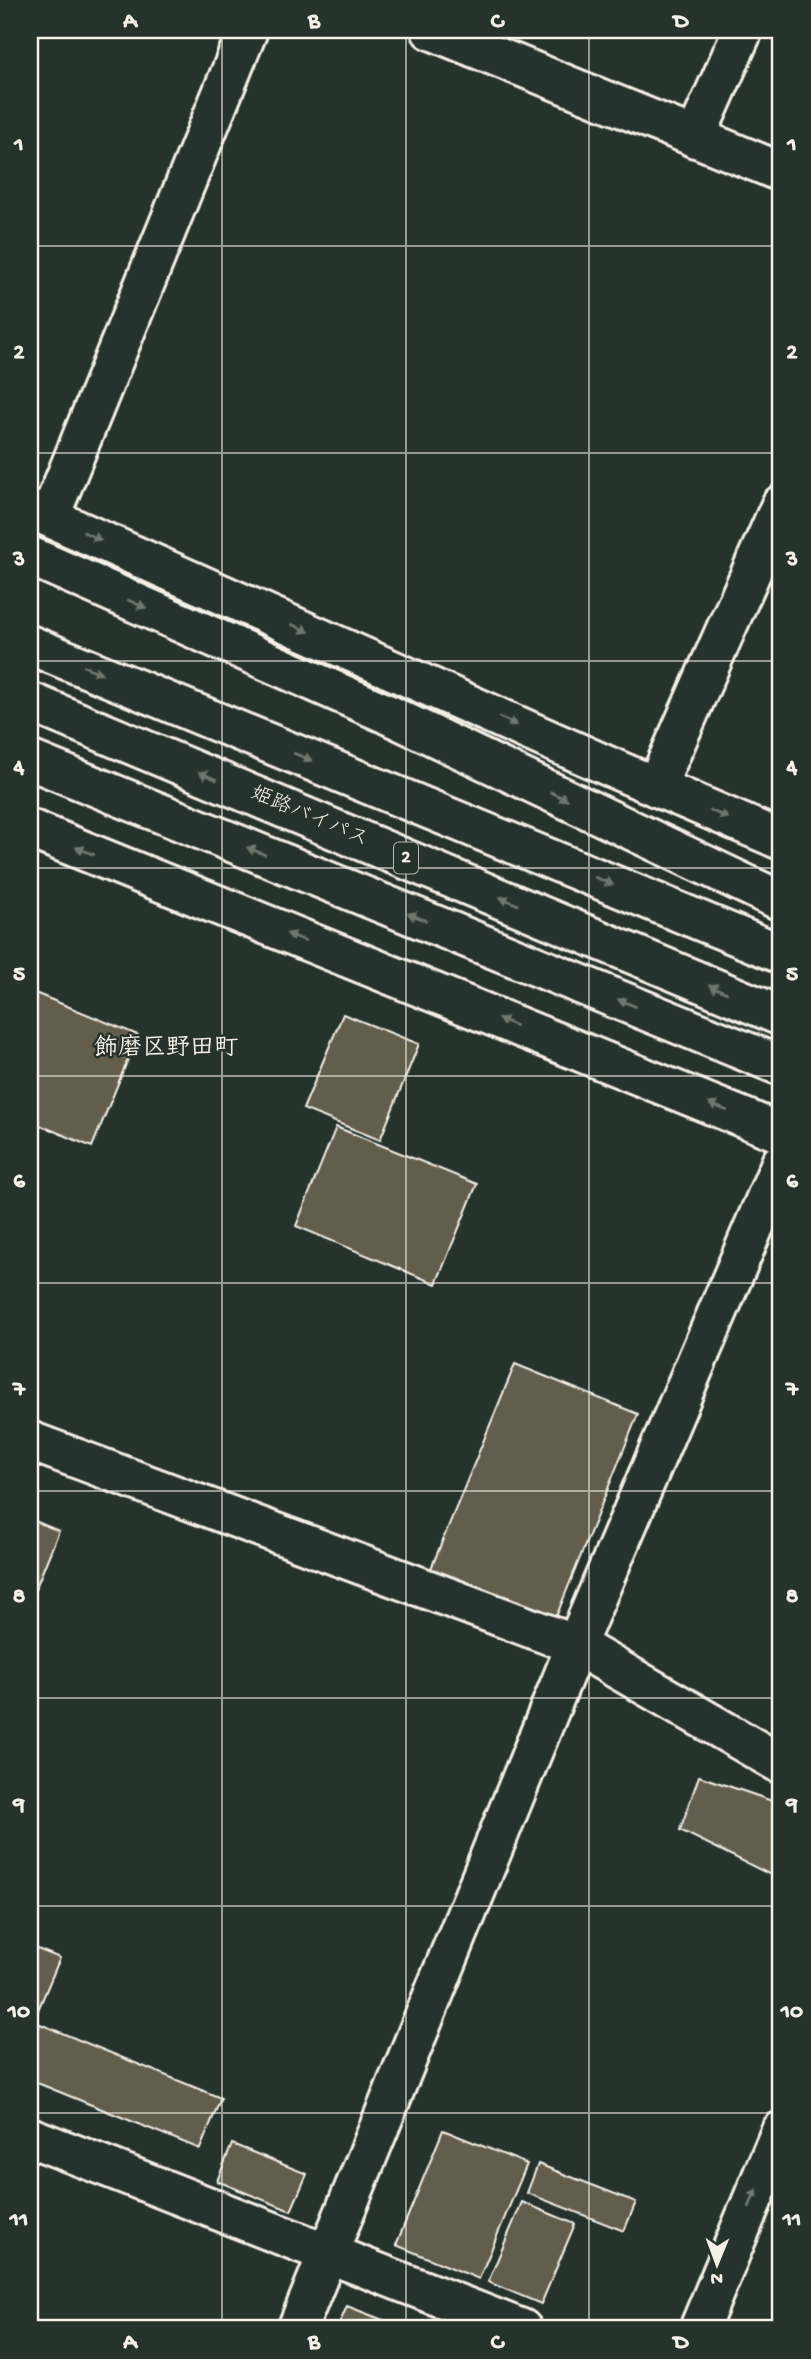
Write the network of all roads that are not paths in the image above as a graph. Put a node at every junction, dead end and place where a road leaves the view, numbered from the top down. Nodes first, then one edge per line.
1 (248, 30) edge
2 (431, 30) edge
3 (743, 30) edge
4 (695, 138) junction
5 (781, 172) edge
6 (781, 505) edge
7 (40, 513) edge
8 (30, 556) edge
9 (30, 645) edge
10 (30, 702) edge
11 (30, 760) edge
12 (656, 787) junction
13 (30, 829) edge
14 (781, 840) edge
15 (781, 901) edge
16 (781, 954) edge
17 (781, 1016) edge
18 (781, 1066) edge
19 (781, 1133) edge
20 (781, 1163) edge
21 (30, 1441) edge
22 (576, 1646) junction
23 (781, 1764) edge
24 (781, 2131) edge
25 (30, 2137) edge
26 (329, 2254) junction
27 (297, 2329) edge
28 (522, 2329) edge
29 (699, 2329) edge

1 - 7 main road
2 - 4 main road
3 - 4 main road
4 - 5 main road
6 - 12 main road
7 -> 12 main road
8 -> 15 main road
9 -> 16 main road
17 -> 10 main road, 姫路バイパス / 2
18 -> 11 main road
12 -> 14 main road
19 -> 13 main road
20 - 22 main road
21 - 22 main road
22 - 23 main road
22 - 26 main road
29 -> 24 main road
25 - 26 main road
26 - 27 main road
26 - 28 main road

